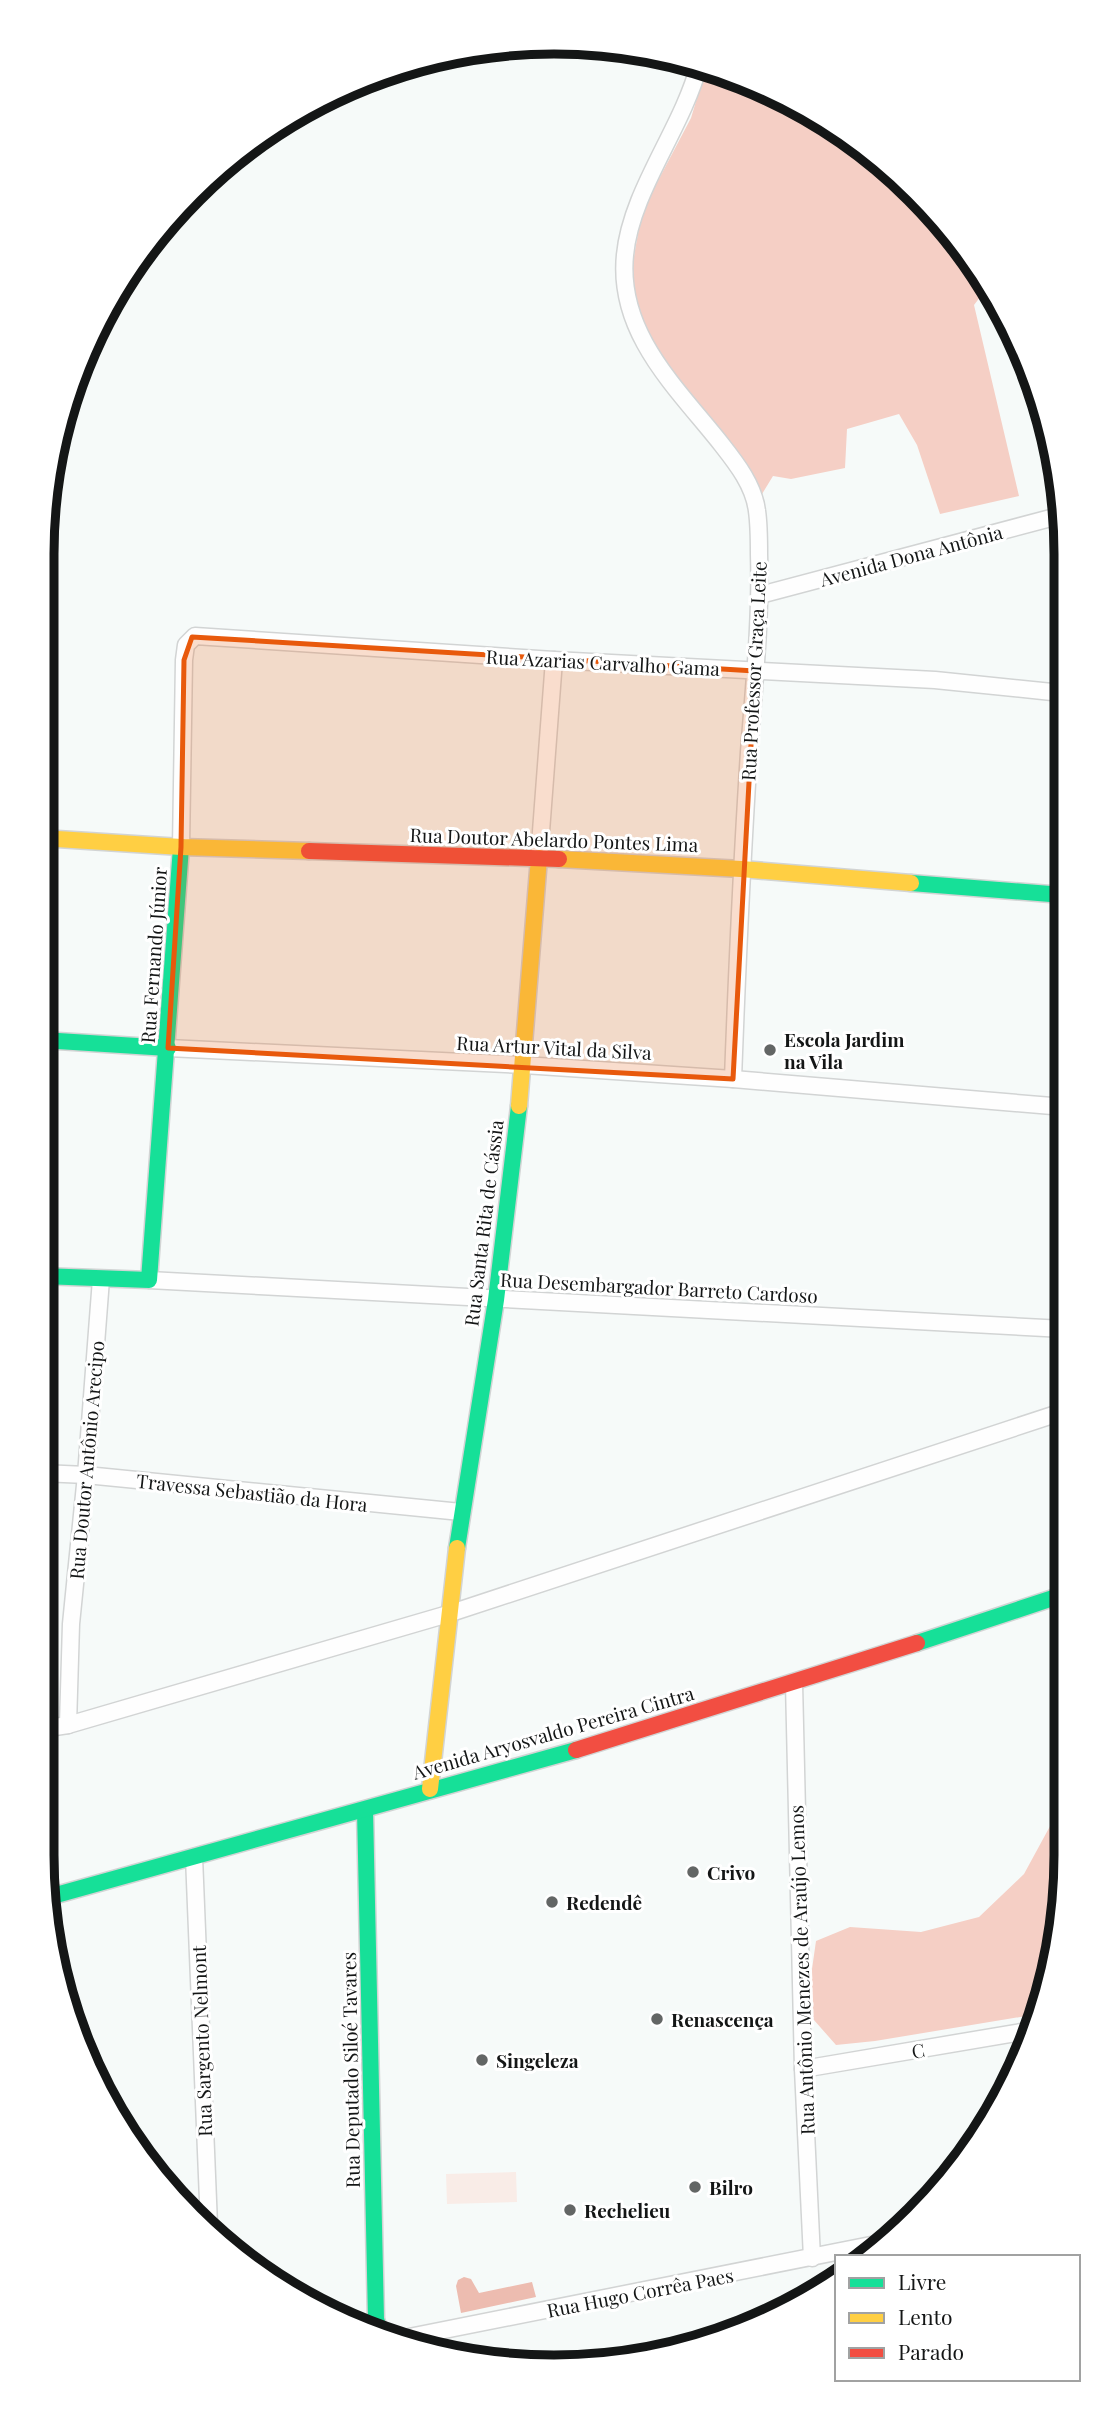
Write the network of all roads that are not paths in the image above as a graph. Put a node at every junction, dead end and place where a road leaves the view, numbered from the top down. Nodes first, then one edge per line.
1 (696, 75) edge
2 (1052, 517) edge
3 (761, 595) junction
4 (195, 636) joint
5 (554, 660) junction
6 (755, 671) junction
7 (1052, 692) dead end
8 (54, 839) edge
9 (181, 848) junction
10 (539, 858) junction
11 (741, 869) junction
12 (1054, 894) edge
13 (54, 1042) edge
14 (168, 1048) junction
15 (524, 1065) junction
16 (733, 1079) junction
17 (1054, 1106) edge
18 (54, 1277) edge
19 (101, 1279) junction
20 (149, 1280) junction
21 (496, 1300) junction
22 (1054, 1328) edge
23 (1054, 1415) edge
24 (54, 1474) edge
25 (86, 1475) junction
26 (461, 1512) junction
27 (1054, 1598) edge
28 (448, 1614) junction
29 (794, 1683) junction
30 (68, 1725) junction
31 (54, 1727) edge
32 (430, 1789) junction
33 (365, 1811) junction
34 (194, 1857) junction
35 (56, 1895) edge
36 (1021, 2032) edge
37 (803, 2069) junction
38 (209, 2216) edge
39 (864, 2247) edge
40 (812, 2258) junction
41 (377, 2322) edge
42 (417, 2335) edge

1 - 3 street, Rua Professor Graça Leite
2 - 3 street, Avenida Dona Antônia
3 - 6 street, Rua Professor Graça Leite
4 - 5 street, Rua Azarias Carvalho Gama
4 - 9 street, Rua Fernando Júnior
5 - 6 street, Rua Azarias Carvalho Gama
5 - 10 street, Rua Santa Rita de Cássia
6 - 7 street, Rua Azarias Carvalho Gama
6 - 11 street, Rua Professor Graça Leite
8 - 9 street, Rua Doutor Abelardo Pontes Lima
9 - 10 street, Rua Doutor Abelardo Pontes Lima
9 - 14 street, Rua Fernando Júnior
10 - 11 street, Rua Doutor Abelardo Pontes Lima
10 - 15 street, Rua Santa Rita de Cássia
11 - 12 street, Rua Doutor Abelardo Pontes Lima
11 - 16 street, Rua Professor Graça Leite
13 - 14 street, Rua Artur Vital da Silva
14 - 15 street, Rua Artur Vital da Silva
14 - 20 street, Rua Fernando Júnior
15 - 16 street, Rua Artur Vital da Silva
15 - 21 street, Rua Santa Rita de Cássia
16 - 17 street, Rua Artur Vital da Silva
18 - 19 street, Rua Desembargador Barreto Cardoso
19 - 20 street, Rua Desembargador Barreto Cardoso
19 - 25 street, Rua Doutor Antônio Arecipo
20 - 21 street, Rua Desembargador Barreto Cardoso
21 - 22 street, Rua Desembargador Barreto Cardoso
21 - 26 street, Rua Santa Rita de Cássia
23 - 28 street
24 - 25 street, Travessa Sebastião da Hora
25 - 26 street, Travessa Sebastião da Hora
25 - 30 street, Rua Doutor Antônio Arecipo
26 - 28 street, Rua Santa Rita de Cássia
27 - 29 street, Avenida Aryosvaldo Pereira Cintra
28 - 30 street
28 - 32 street, Rua Santa Rita de Cássia
29 - 32 street, Avenida Aryosvaldo Pereira Cintra
29 - 37 street, Rua Antônio Menezes de Araújo Lemos
30 - 31 street
32 - 33 street, Avenida Aryosvaldo Pereira Cintra
33 - 34 street, Avenida Aryosvaldo Pereira Cintra
33 - 41 street, Rua Deputado Siloé Tavares
34 - 35 street, Avenida Aryosvaldo Pereira Cintra
34 - 38 street, Rua Sargento Nelmont
36 - 37 street, C
37 - 40 street, Rua Antônio Menezes de Araújo Lemos
39 - 40 street, Rua Hugo Corrêa Paes
40 - 42 street, Rua Hugo Corrêa Paes

